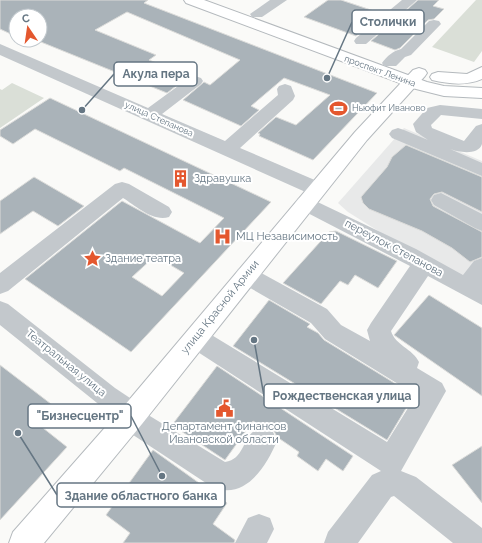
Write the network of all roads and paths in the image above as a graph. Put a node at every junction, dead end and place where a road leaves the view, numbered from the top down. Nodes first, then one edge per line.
1 (191, 0) edge
2 (218, 0) edge
3 (280, 0) edge
4 (410, 0) edge
5 (257, 14) junction
6 (434, 24) dead end
7 (360, 41) dead end
8 (0, 49) edge
9 (390, 63) junction
10 (481, 73) edge
11 (415, 78) junction
12 (195, 81) dead end
13 (286, 89) dead end
14 (482, 93) edge
15 (482, 114) edge
16 (150, 116) junction
17 (482, 130) edge
18 (398, 134) dead end
19 (227, 149) junction
20 (482, 170) edge
21 (311, 196) junction
22 (441, 200) dead end
23 (162, 212) dead end
24 (482, 223) edge
25 (424, 264) junction
26 (482, 267) edge
27 (246, 275) junction
28 (0, 285) edge
29 (475, 291) edge
30 (0, 311) edge
31 (196, 338) junction
32 (442, 387) dead end
33 (131, 416) junction
34 (263, 441) dead end
35 (24, 543) edge
36 (339, 543) edge
37 (477, 543) edge

1 - 11 main road, проспект Ленина
2 - 5 main road, проспект Ленина
3 - 5 street
4 - 7 street
5 - 9 main road, проспект Ленина
6 - 9 street
8 - 16 street, улица Степанова
9 - 11 main road, проспект Ленина
10 - 11 main road, проспект Ленина
11 - 14 main road, проспект Ленина
11 - 21 main road, улица Красной Армии
12 - 16 street
13 - 19 street
15 - 17 street
16 - 19 street, улица Степанова
18 - 20 street
19 - 21 street, улица Степанова
21 - 25 street, переулок Степанова
21 - 27 main road, улица Красной Армии
22 - 24 street
23 - 28 street
25 - 29 street, переулок Степанова
25 - 32 street
26 - 29 street
27 - 31 main road, улица Красной Армии
27 - 31 street
30 - 33 street, Театральная улица
31 - 33 main road, улица Красной Армии
33 - 34 street, Театральная улица
33 - 35 main road, улица Красной Армии
36 - 37 street

